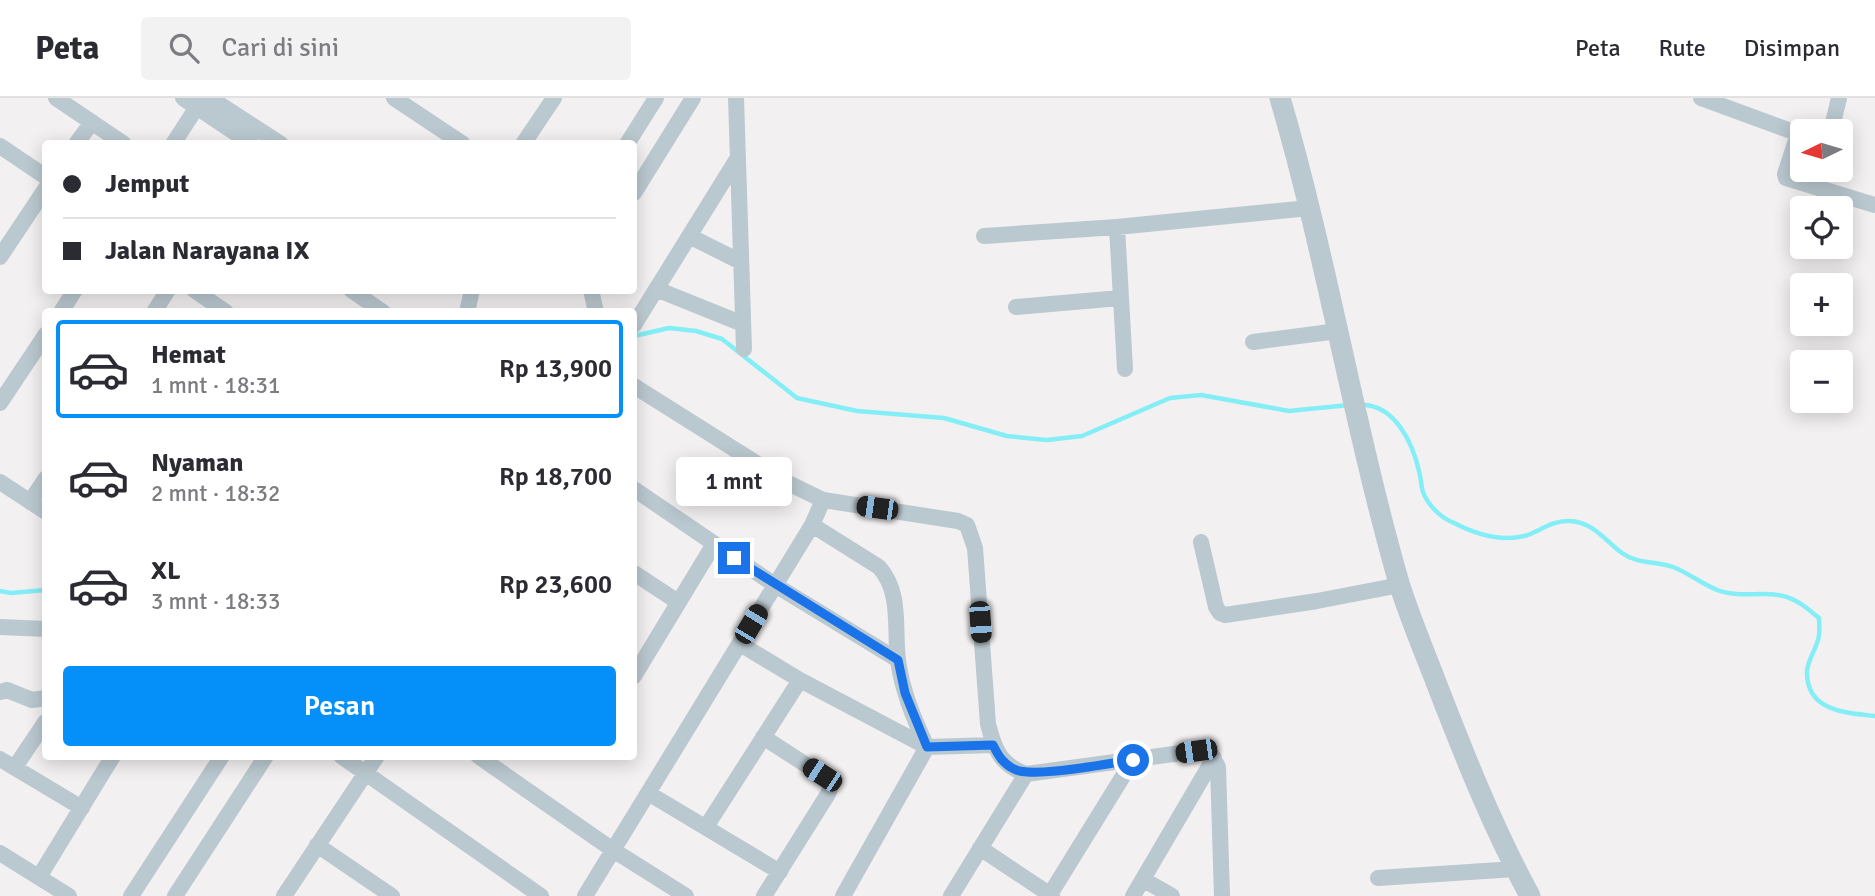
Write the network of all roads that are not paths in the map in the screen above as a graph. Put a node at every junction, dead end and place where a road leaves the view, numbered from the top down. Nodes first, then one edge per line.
1 (56, 98) edge
2 (183, 98) edge
3 (394, 98) edge
4 (656, 98) edge
5 (694, 98) edge
6 (736, 98) edge
7 (1280, 98) edge
8 (1701, 98) edge
9 (1839, 98) edge
10 (547, 100) edge
11 (203, 101) edge
12 (1834, 119) edge
13 (92, 122) junction
14 (1790, 130) edge
15 (79, 140) edge
16 (118, 140) edge
17 (176, 140) edge
18 (247, 140) edge
19 (274, 140) edge
20 (457, 140) edge
21 (525, 140) edge
22 (630, 140) edge
23 (0, 146) edge
24 (737, 159) junction
25 (1790, 159) edge
26 (42, 174) edge
27 (1790, 179) edge
28 (1799, 182) edge
29 (637, 188) edge
30 (42, 194) edge
31 (1875, 205) edge
32 (1310, 208) junction
33 (1118, 227) junction
34 (689, 236) junction
35 (984, 236) dead end
36 (0, 257) edge
37 (741, 262) junction
38 (656, 289) junction
39 (200, 294) edge
40 (357, 294) edge
41 (1120, 298) junction
42 (1016, 307) dead end
43 (220, 308) edge
44 (377, 308) edge
45 (637, 320) edge
46 (743, 324) junction
47 (1338, 331) junction
48 (42, 340) edge
49 (1253, 342) dead end
50 (744, 349) dead end
51 (1125, 369) dead end
52 (637, 388) edge
53 (0, 403) edge
54 (0, 482) edge
55 (42, 484) edge
56 (637, 491) edge
57 (823, 500) junction
58 (30, 502) junction
59 (42, 510) edge
60 (812, 525) junction
61 (1201, 542) dead end
62 (714, 544) junction
63 (637, 575) edge
64 (1400, 584) junction
65 (775, 585) junction
66 (678, 602) junction
67 (0, 627) edge
68 (42, 629) edge
69 (740, 644) junction
70 (639, 654) edge
71 (898, 660) junction
72 (800, 680) junction
73 (0, 692) edge
74 (42, 699) edge
75 (42, 727) edge
76 (763, 737) junction
77 (993, 745) junction
78 (927, 747) junction
79 (1214, 758) junction
80 (0, 759) edge
81 (111, 760) edge
82 (219, 760) edge
83 (263, 760) edge
84 (347, 760) edge
85 (374, 760) edge
86 (484, 760) edge
87 (1133, 760) junction
88 (15, 767) junction
89 (365, 773) junction
90 (1026, 774) junction
91 (648, 793) junction
92 (82, 808) junction
93 (706, 827) junction
94 (317, 845) junction
95 (981, 848) junction
96 (613, 850) junction
97 (0, 853) edge
98 (1515, 869) junction
99 (780, 872) junction
100 (39, 877) junction
101 (1378, 878) dead end
102 (1143, 880) junction
103 (381, 893) edge
104 (69, 896) edge
105 (131, 896) edge
106 (175, 896) edge
107 (284, 896) edge
108 (541, 896) edge
109 (585, 896) edge
110 (686, 896) edge
111 (764, 896) edge
112 (843, 896) edge
113 (950, 896) edge
114 (1050, 896) edge
115 (1133, 896) edge
116 (1172, 896) edge
117 (1222, 896) edge
118 (1530, 896) edge

1 - 13 street
2 - 11 street
3 - 20 street
4 - 22 street
5 - 29 street
6 - 24 street
7 - 32 street
8 - 14 street
9 - 12 street
10 - 21 street
11 - 17 street
11 - 18 street
11 - 19 street
13 - 15 street
13 - 16 street
23 - 26 street
24 - 34 street
24 - 37 street
25 - 27 street
28 - 31 street
30 - 36 street
32 - 33 street
32 - 47 street
33 - 35 street
33 - 41 street
34 - 37 street
34 - 38 street
37 - 46 street
38 - 45 street
38 - 46 street
39 - 43 street
40 - 44 street
41 - 42 street
41 - 51 street
46 - 50 street
47 - 49 street
47 - 64 street
48 - 53 street
52 - 57 street
54 - 58 street
55 - 58 street
56 - 62 street
57 - 60 street
57 - 77 street
58 - 59 street
60 - 65 street
60 - 71 street
61 - 64 street
62 - 65 street
62 - 66 street
63 - 66 street
64 - 98 street
65 - 69 street
65 - 71 street
66 - 70 street
67 - 68 street
69 - 72 street
69 - 91 street
71 - 78 street
72 - 76 street
72 - 78 street
73 - 74 street
75 - 88 street
76 - 93 street
76 - 99 street
77 - 78 street
77 - 90 street
78 - 112 street
79 - 87 street
79 - 102 street
79 - 117 street
80 - 88 street
81 - 92 street
82 - 105 street
83 - 106 street
84 - 89 street
85 - 89 street
86 - 96 street
87 - 90 street
87 - 114 street
88 - 92 street
89 - 94 street
89 - 108 street
90 - 95 street
91 - 93 street
91 - 96 street
92 - 100 street
93 - 99 street
94 - 103 street
94 - 107 street
95 - 113 street
95 - 114 street
96 - 109 street
96 - 110 street
97 - 100 street
98 - 101 street
98 - 118 street
99 - 111 street
100 - 104 street
102 - 115 street
102 - 116 street

